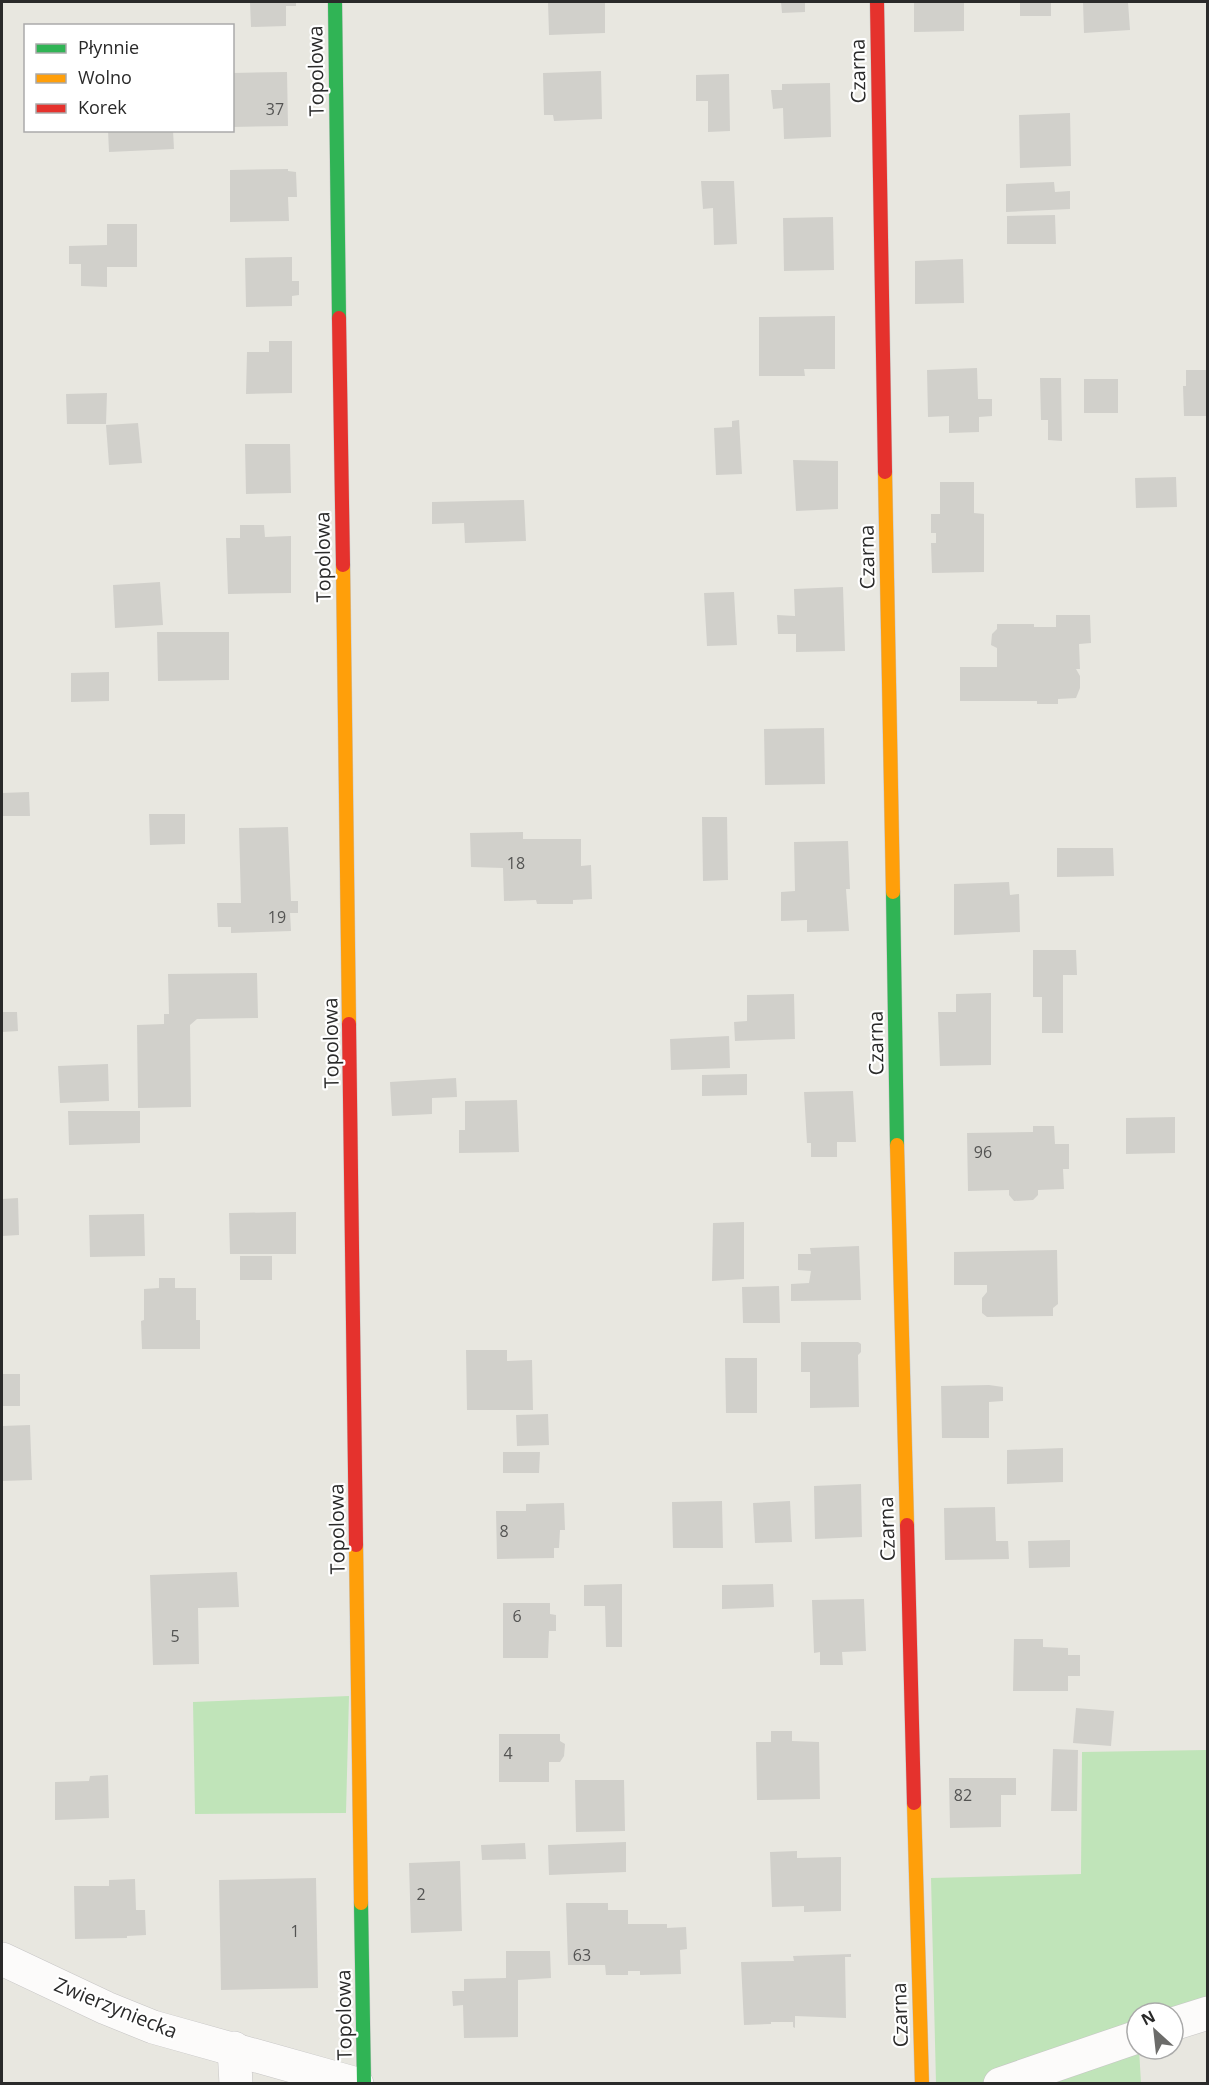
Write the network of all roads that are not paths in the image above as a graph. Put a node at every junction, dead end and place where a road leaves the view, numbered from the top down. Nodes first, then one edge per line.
1 (335, 2) edge
2 (877, 2) edge
3 (2, 1959) edge
4 (1208, 2013) edge
5 (1185, 2020) edge
6 (1125, 2041) edge
7 (234, 2049) junction
8 (236, 2084) edge
9 (357, 2084) edge
10 (364, 2084) edge
11 (922, 2084) edge
12 (999, 2084) edge

1 - 10 street, Topolowa
2 - 11 street, Czarna
3 - 7 street, Zwierzyniecka
4 - 5 street
6 - 12 street
7 - 8 street
7 - 9 street, Zwierzyniecka

